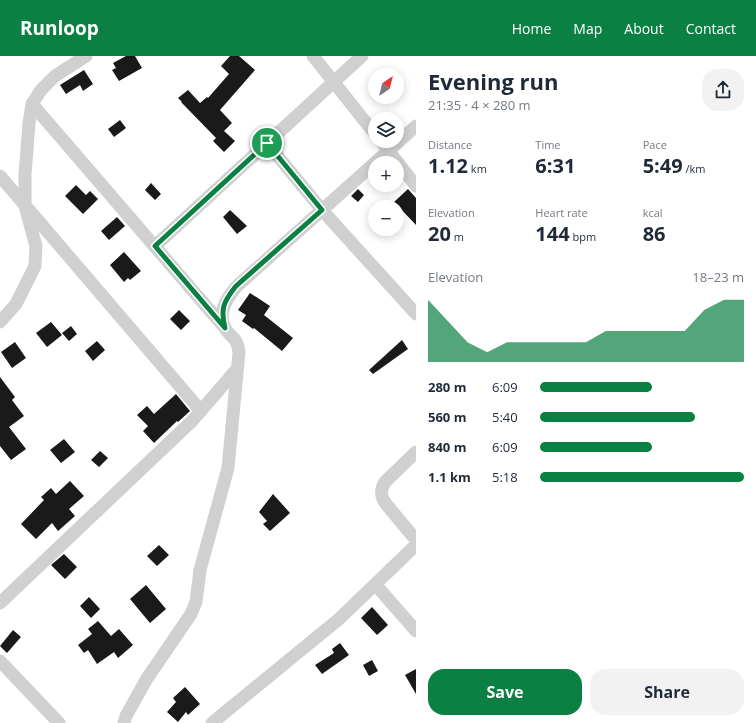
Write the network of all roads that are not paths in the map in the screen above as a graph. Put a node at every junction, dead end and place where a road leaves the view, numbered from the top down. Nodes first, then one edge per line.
1 (86, 56) edge
2 (313, 56) edge
3 (362, 56) edge
4 (333, 82) junction
5 (32, 104) junction
6 (368, 125) edge
7 (416, 126) edge
8 (404, 133) edge
9 (267, 143) junction
10 (382, 148) edge
11 (387, 148) edge
12 (0, 176) edge
13 (416, 186) edge
14 (24, 206) junction
15 (322, 210) junction
16 (155, 246) junction
17 (416, 314) edge
18 (0, 322) edge
19 (225, 328) junction
20 (237, 370) junction
21 (201, 411) junction
22 (416, 452) edge
23 (416, 540) edge
24 (416, 545) edge
25 (375, 584) junction
26 (0, 603) edge
27 (416, 631) edge
28 (0, 661) edge
29 (59, 723) edge
30 (124, 723) edge
31 (212, 723) edge

1 - 5 street
2 - 4 street
3 - 4 street
4 - 6 street
4 - 9 street
5 - 14 street
5 - 16 street
7 - 8 street
9 - 15 street
9 - 16 street
10 - 15 street
11 - 13 street
12 - 14 street
14 - 18 street
14 - 21 street
15 - 17 street
15 - 19 street
16 - 19 street
19 - 20 street
20 - 21 street
20 - 30 street
21 - 26 street
22 - 23 street
24 - 25 street
25 - 27 street
25 - 31 street
28 - 29 street

